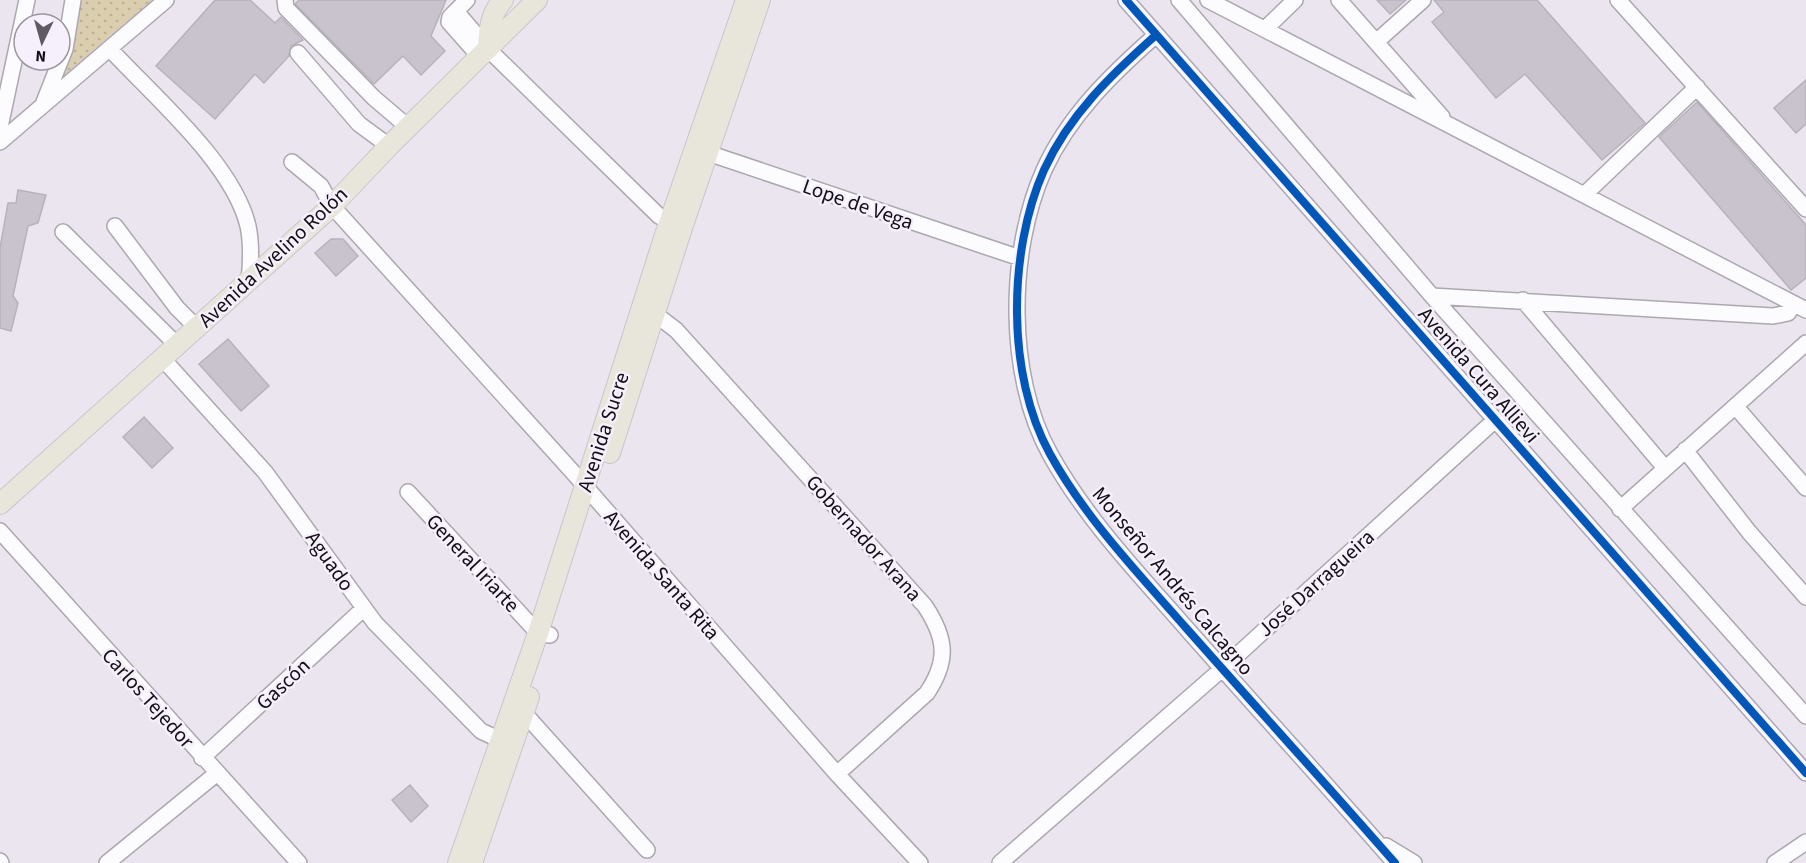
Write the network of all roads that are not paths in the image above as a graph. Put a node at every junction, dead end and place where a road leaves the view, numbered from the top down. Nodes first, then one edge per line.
1 (27, 0) edge
2 (73, 0) edge
3 (166, 0) edge
4 (285, 0) edge
5 (467, 0) edge
6 (503, 0) edge
7 (537, 0) edge
8 (746, 0) edge
9 (760, 0) edge
10 (1126, 0) edge
11 (1179, 0) edge
12 (1208, 0) edge
13 (1295, 0) edge
14 (1339, 0) edge
15 (1423, 0) edge
16 (1618, 0) edge
17 (1265, 29) junction
18 (1156, 35) junction
19 (1376, 42) junction
20 (110, 50) junction
21 (298, 53) dead end
22 (484, 53) junction
23 (1697, 87) junction
24 (43, 105) junction
25 (1448, 124) junction
26 (0, 126) edge
27 (408, 127) junction
28 (0, 142) edge
29 (388, 146) junction
30 (702, 151) junction
31 (292, 162) dead end
32 (1584, 195) junction
33 (332, 206) junction
34 (1806, 209) edge
35 (116, 226) dead end
36 (676, 226) junction
37 (63, 232) dead end
38 (1020, 258) junction
39 (249, 281) junction
40 (1432, 296) junction
41 (1523, 300) junction
42 (1802, 306) edge
43 (655, 314) junction
44 (196, 327) junction
45 (1806, 343) edge
46 (169, 352) junction
47 (1736, 407) junction
48 (1495, 420) junction
49 (1685, 450) junction
50 (1665, 468) junction
51 (1806, 488) edge
52 (408, 492) dead end
53 (590, 493) junction
54 (3, 496) edge
55 (1620, 509) junction
56 (0, 531) edge
57 (1806, 597) edge
58 (363, 609) junction
59 (544, 634) junction
60 (1222, 669) junction
61 (524, 712) junction
62 (1806, 716) edge
63 (507, 744) junction
64 (202, 758) junction
65 (1806, 773) edge
66 (216, 774) junction
67 (837, 774) junction
68 (1373, 838) junction
69 (1806, 842) edge
70 (647, 850) dead end
71 (106, 863) edge
72 (298, 863) edge
73 (458, 863) edge
74 (472, 863) edge
75 (920, 863) edge
76 (1000, 863) edge
77 (1383, 863) edge
78 (1395, 863) edge
79 (1414, 863) edge
80 (1775, 863) edge

1 - 26 street
2 - 24 street
3 - 20 street
4 - 27 street
5 - 22 street
6 - 22 main road
7 - 22 main road, Avenida Avelino Rolón
8 - 30 main road, Avenida Sucre
9 - 30 main road, Avenida Sucre
10 - 18 street, Avenida Cura Allievi
11 - 40 street
12 - 17 street
13 - 17 street
14 - 19 street
15 - 19 street
16 - 23 street
17 - 25 street
18 - 38 street, Monseñor Andrés Calcagno
18 - 48 street, Avenida Cura Allievi
19 - 25 street
20 - 24 street
20 - 39 street
21 - 29 street
22 - 27 main road, Avenida Avelino Rolón
22 - 36 street
23 - 32 street
23 - 34 street
24 - 28 street
25 - 32 street
27 - 29 main road, Avenida Avelino Rolón
29 - 33 main road, Avenida Avelino Rolón
30 - 36 main road, Avenida Sucre
30 - 38 street, Lope de Vega
31 - 33 street, Avenida Santa Rita
32 - 42 street
33 - 39 main road, Avenida Avelino Rolón
33 - 53 street, Avenida Santa Rita
35 - 44 street
36 - 43 main road, Avenida Sucre
36 - 53 main road, Avenida Sucre
37 - 46 street, Aguado
38 - 60 street, Monseñor Andrés Calcagno
39 - 44 main road, Avenida Avelino Rolón
40 - 41 street
40 - 55 street
41 - 42 street
41 - 50 street
43 - 53 main road, Avenida Sucre
43 - 67 street, Gobernador Arana
44 - 46 main road, Avenida Avelino Rolón
45 - 47 street
46 - 54 main road, Avenida Avelino Rolón
46 - 58 street, Aguado
47 - 49 street
47 - 51 street
48 - 60 street, José Darragueira
48 - 65 street, Avenida Cura Allievi
49 - 50 street
49 - 57 street
50 - 55 street
52 - 59 street, General Iriarte
53 - 59 main road, Avenida Sucre
53 - 67 street, Avenida Santa Rita
55 - 62 street
56 - 64 street, Carlos Tejedor
58 - 63 street, Aguado
58 - 64 street, Gascón
59 - 61 main road, Avenida Sucre
59 - 63 main road, Avenida Sucre
60 - 68 street, Monseñor Andrés Calcagno
60 - 76 street, José Darragueira
61 - 63 main road, Avenida Sucre
61 - 70 street
63 - 73 main road, Avenida Sucre
63 - 74 main road, Avenida Sucre
64 - 66 street, Carlos Tejedor
66 - 71 street
66 - 72 street, Carlos Tejedor
67 - 75 street, Avenida Santa Rita
68 - 77 street
68 - 78 street, Monseñor Andrés Calcagno
68 - 79 street
69 - 80 street

